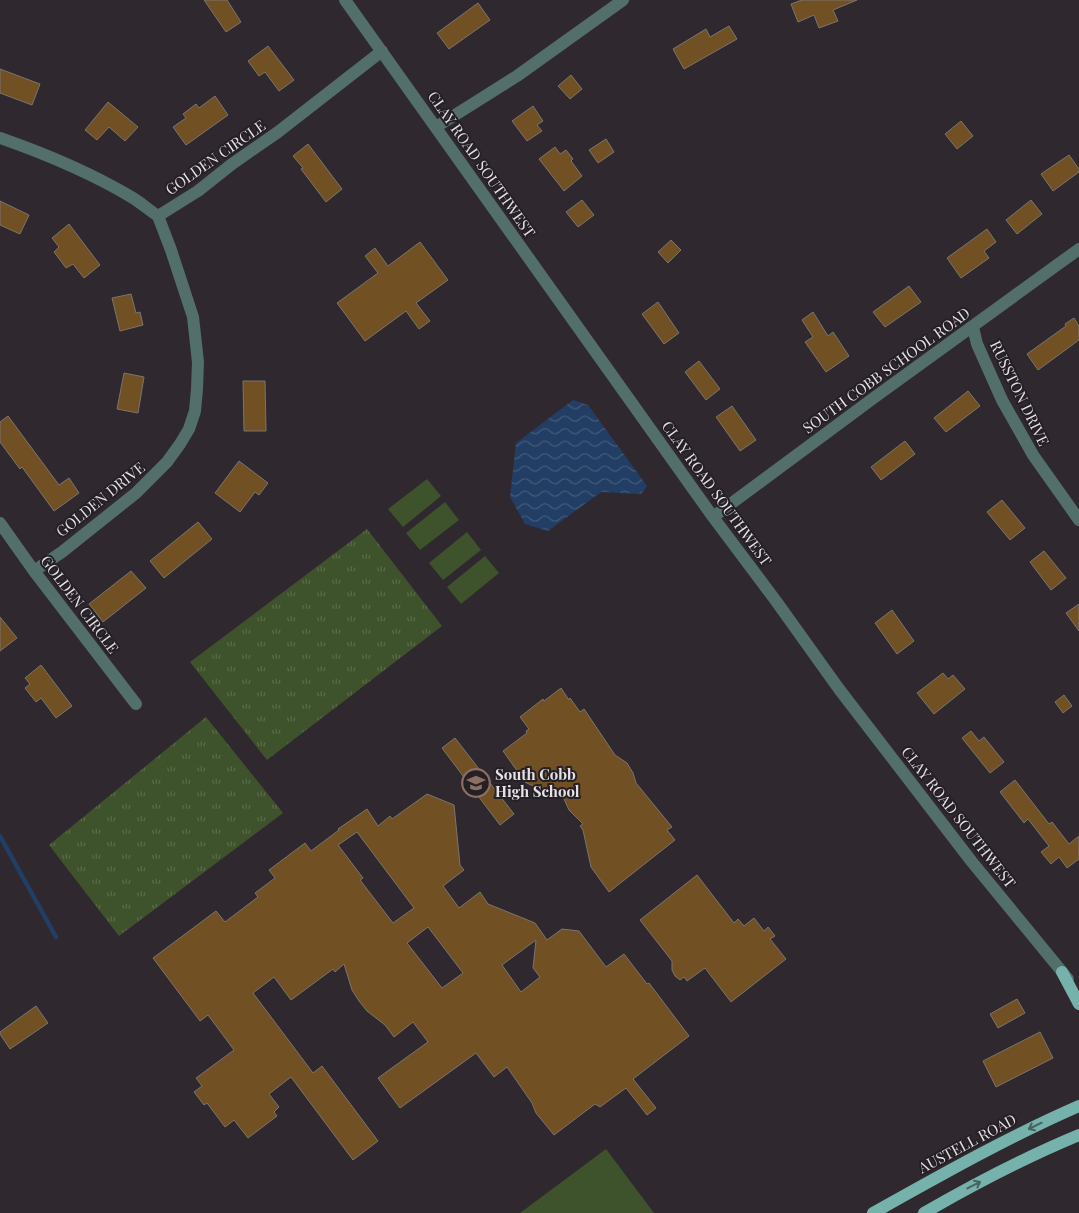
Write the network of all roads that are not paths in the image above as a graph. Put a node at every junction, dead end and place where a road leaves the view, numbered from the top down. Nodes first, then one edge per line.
1 (345, 0) edge
2 (623, 0) edge
3 (382, 51) junction
4 (436, 128) junction
5 (0, 138) edge
6 (158, 216) junction
7 (1079, 249) edge
8 (973, 326) junction
9 (713, 517) junction
10 (1079, 520) edge
11 (0, 523) edge
12 (34, 571) junction
13 (136, 704) dead end
14 (1062, 972) junction
15 (1079, 992) edge
16 (1079, 1004) edge
17 (1078, 1106) edge
18 (1079, 1135) edge
19 (873, 1213) edge
20 (924, 1213) edge

1 - 3 street, CLAY ROAD SOUTHWEST
2 - 4 street
3 - 4 street, CLAY ROAD SOUTHWEST
3 - 6 street, GOLDEN CIRCLE
4 - 9 street, CLAY ROAD SOUTHWEST
5 - 6 street
6 - 12 street, GOLDEN DRIVE
7 - 8 street, SOUTH COBB SCHOOL ROAD
8 - 9 street, SOUTH COBB SCHOOL ROAD
8 - 10 street, RUSSTON DRIVE
9 - 14 street, CLAY ROAD SOUTHWEST
11 - 12 street, GOLDEN CIRCLE
12 - 13 street, GOLDEN CIRCLE
14 - 15 street, CLAY ROAD SOUTHWEST
14 - 16 main road
17 -> 19 main road, AUSTELL ROAD
20 -> 18 main road

